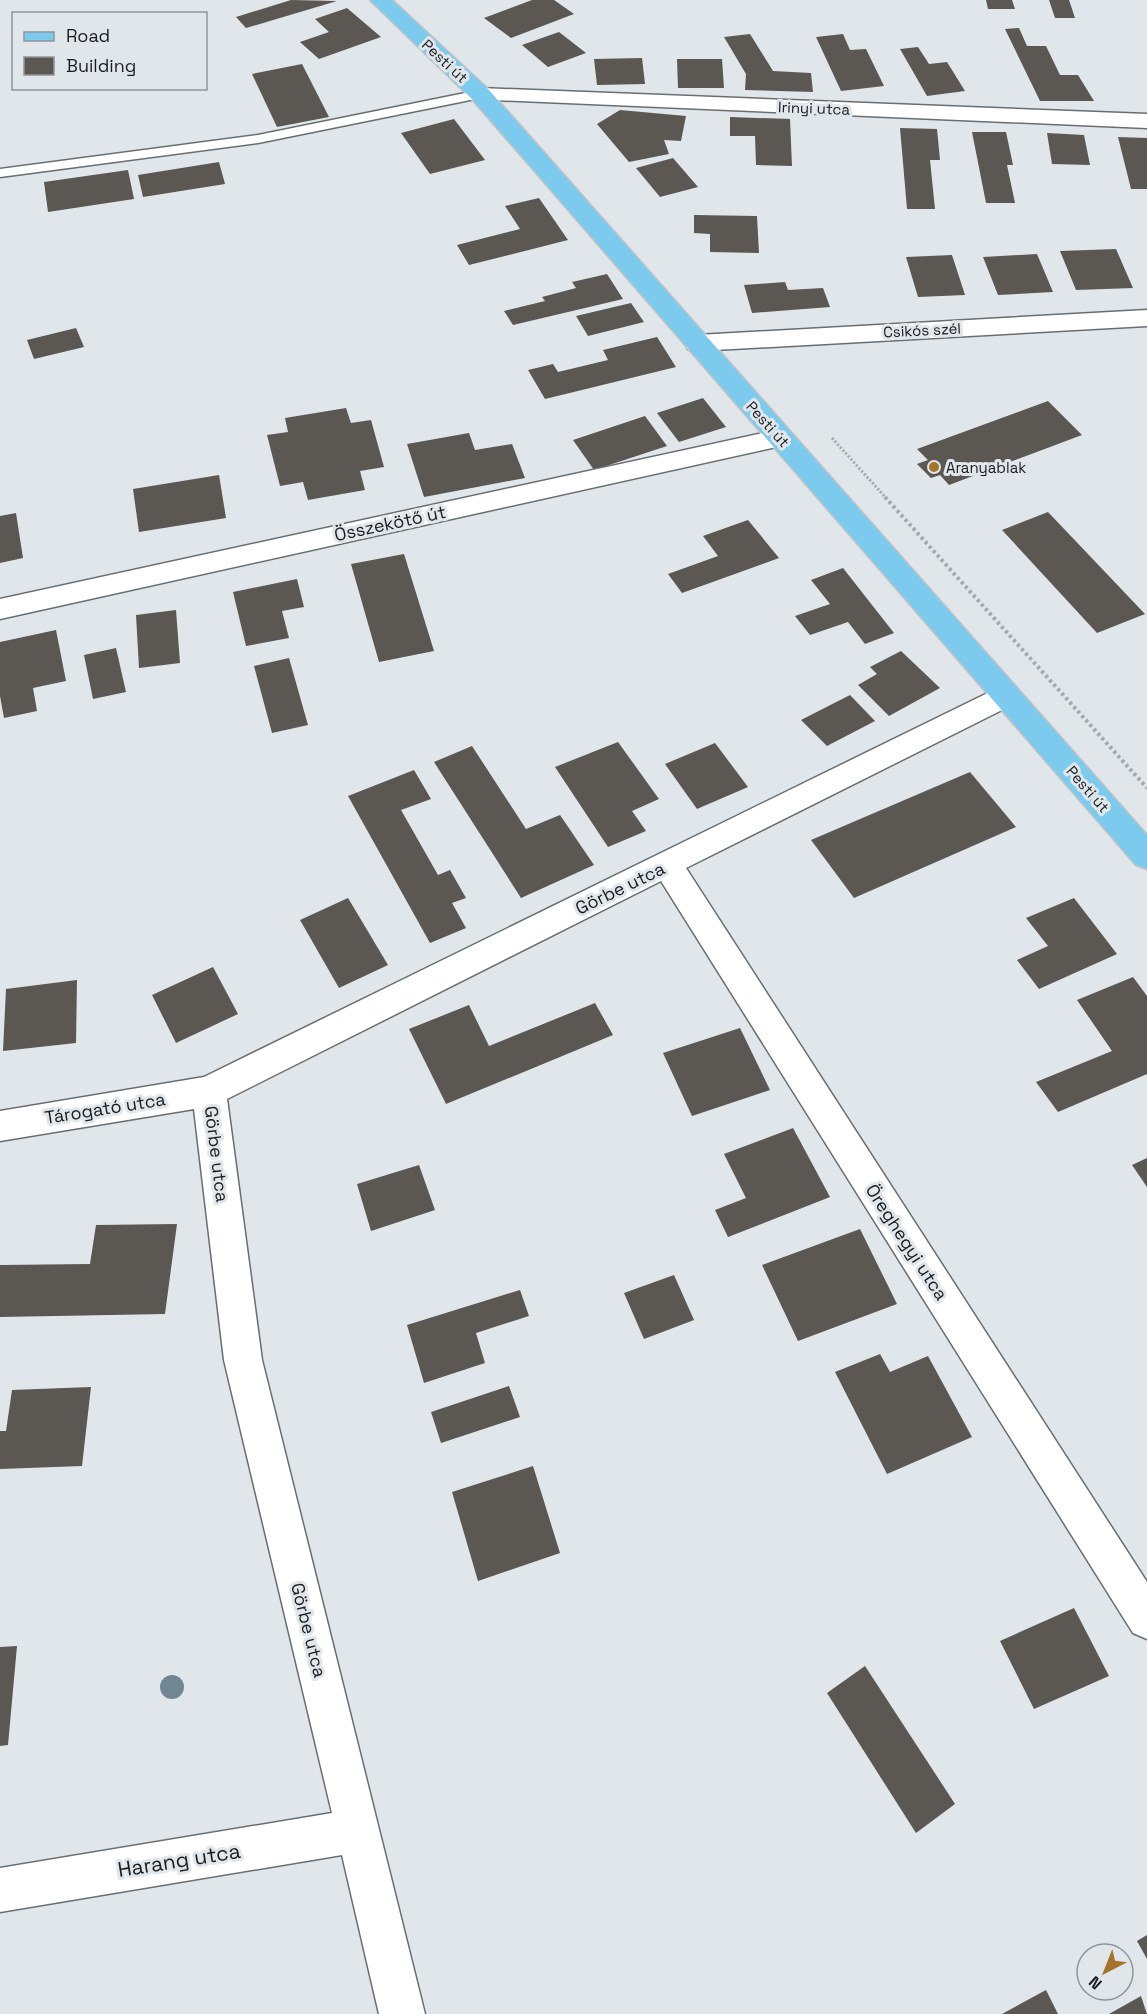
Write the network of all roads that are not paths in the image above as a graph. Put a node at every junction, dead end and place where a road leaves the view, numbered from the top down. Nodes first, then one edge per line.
1 (380, 0) edge
2 (480, 94) junction
3 (1147, 121) edge
4 (0, 173) edge
5 (1147, 318) edge
6 (697, 343) junction
7 (781, 438) junction
8 (0, 609) edge
9 (1006, 695) junction
10 (1147, 856) edge
11 (667, 865) junction
12 (209, 1091) junction
13 (0, 1126) edge
14 (1147, 1619) edge
15 (357, 1831) junction
16 (0, 1890) edge
17 (402, 2014) edge

1 - 2 main road, Pesti út
2 - 3 street, Irinyi utca
2 - 4 lane
2 - 6 main road, Pesti út
5 - 6 street, Csikós szél
6 - 7 main road, Pesti út
7 - 8 street, Összekötő út
7 - 9 main road, Pesti út
9 - 10 main road, Pesti út
9 - 11 street, Görbe utca
11 - 12 street, Görbe utca
11 - 14 street, Öreghegyi utca
12 - 13 street, Tárogató utca
12 - 15 street, Görbe utca
15 - 16 street, Harang utca
15 - 17 street, Görbe utca

